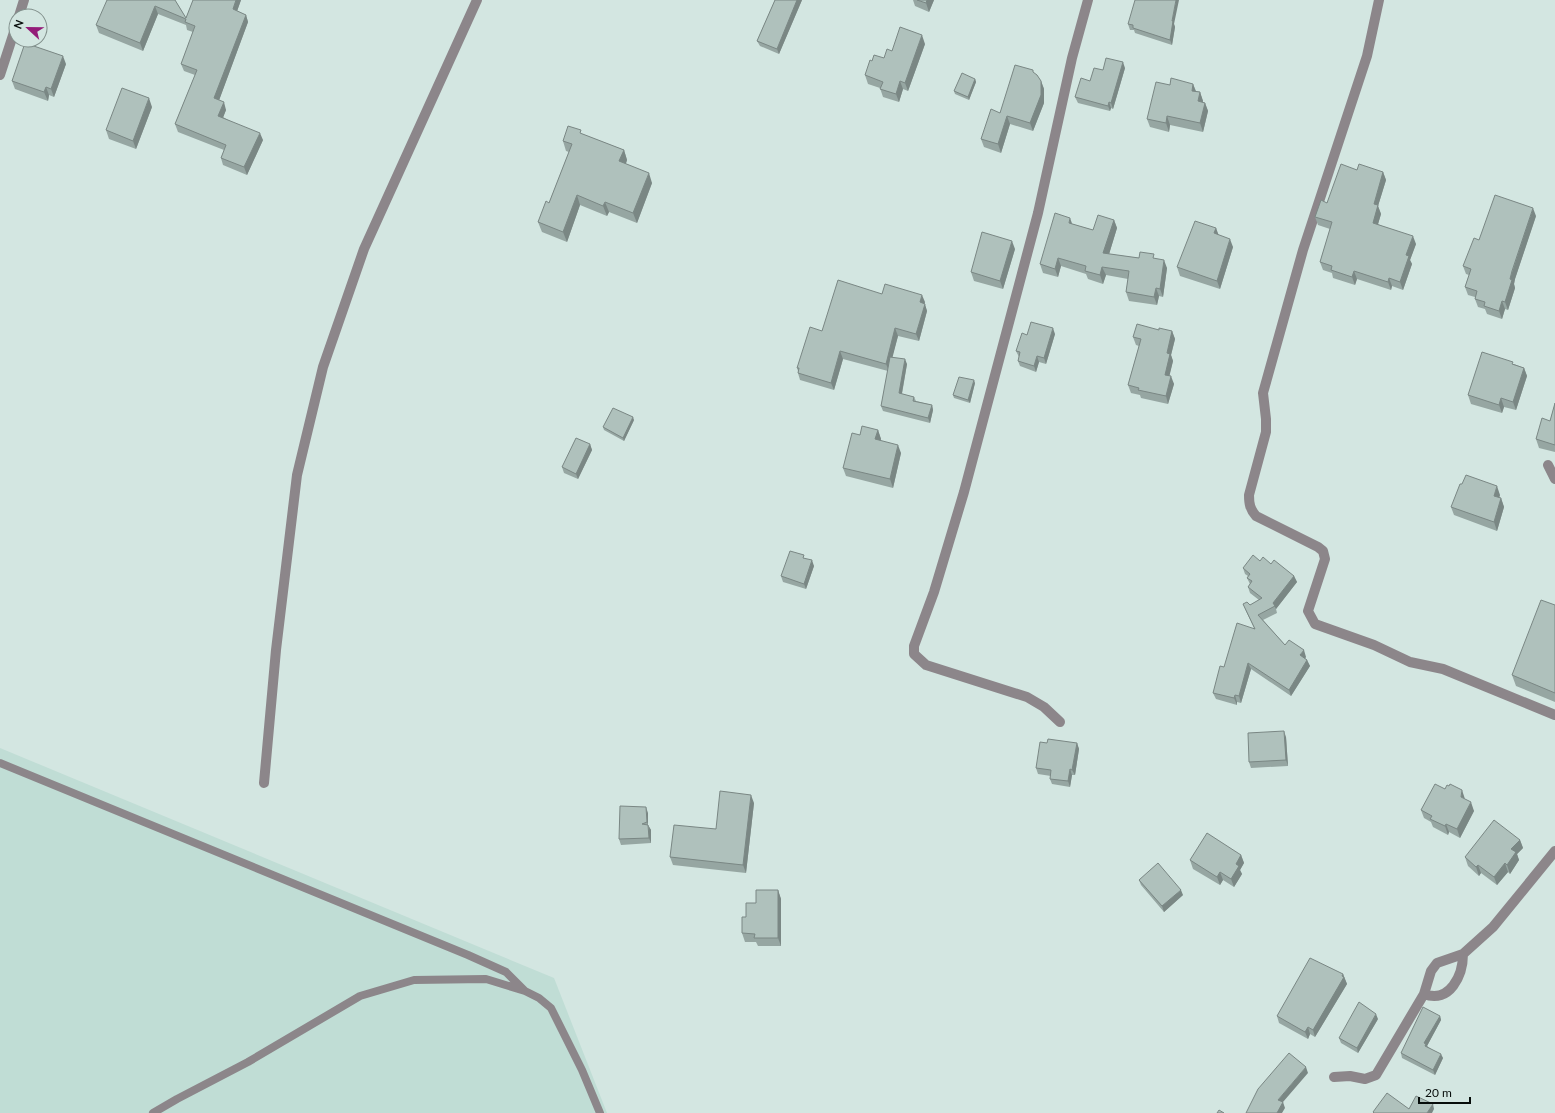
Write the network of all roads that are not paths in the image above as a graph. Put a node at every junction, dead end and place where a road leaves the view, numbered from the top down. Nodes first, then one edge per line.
1 (477, 0) edge
2 (1088, 0) edge
3 (1379, 0) edge
4 (9, 48) edge
5 (0, 75) edge
6 (1548, 465) dead end
7 (1555, 480) edge
8 (1555, 715) edge
9 (1060, 722) dead end
10 (0, 763) edge
11 (264, 784) dead end
12 (1555, 851) edge
13 (1463, 954) junction
14 (525, 990) junction
15 (1424, 994) junction
16 (1334, 1077) dead end
17 (153, 1113) edge
18 (600, 1113) edge

1 - 11 street
2 - 9 street
3 - 8 street
4 - 5 street
6 - 7 street
10 - 14 lane
12 - 13 street
13 - 15 street
13 - 15 street
14 - 17 lane
14 - 18 lane
15 - 16 street

